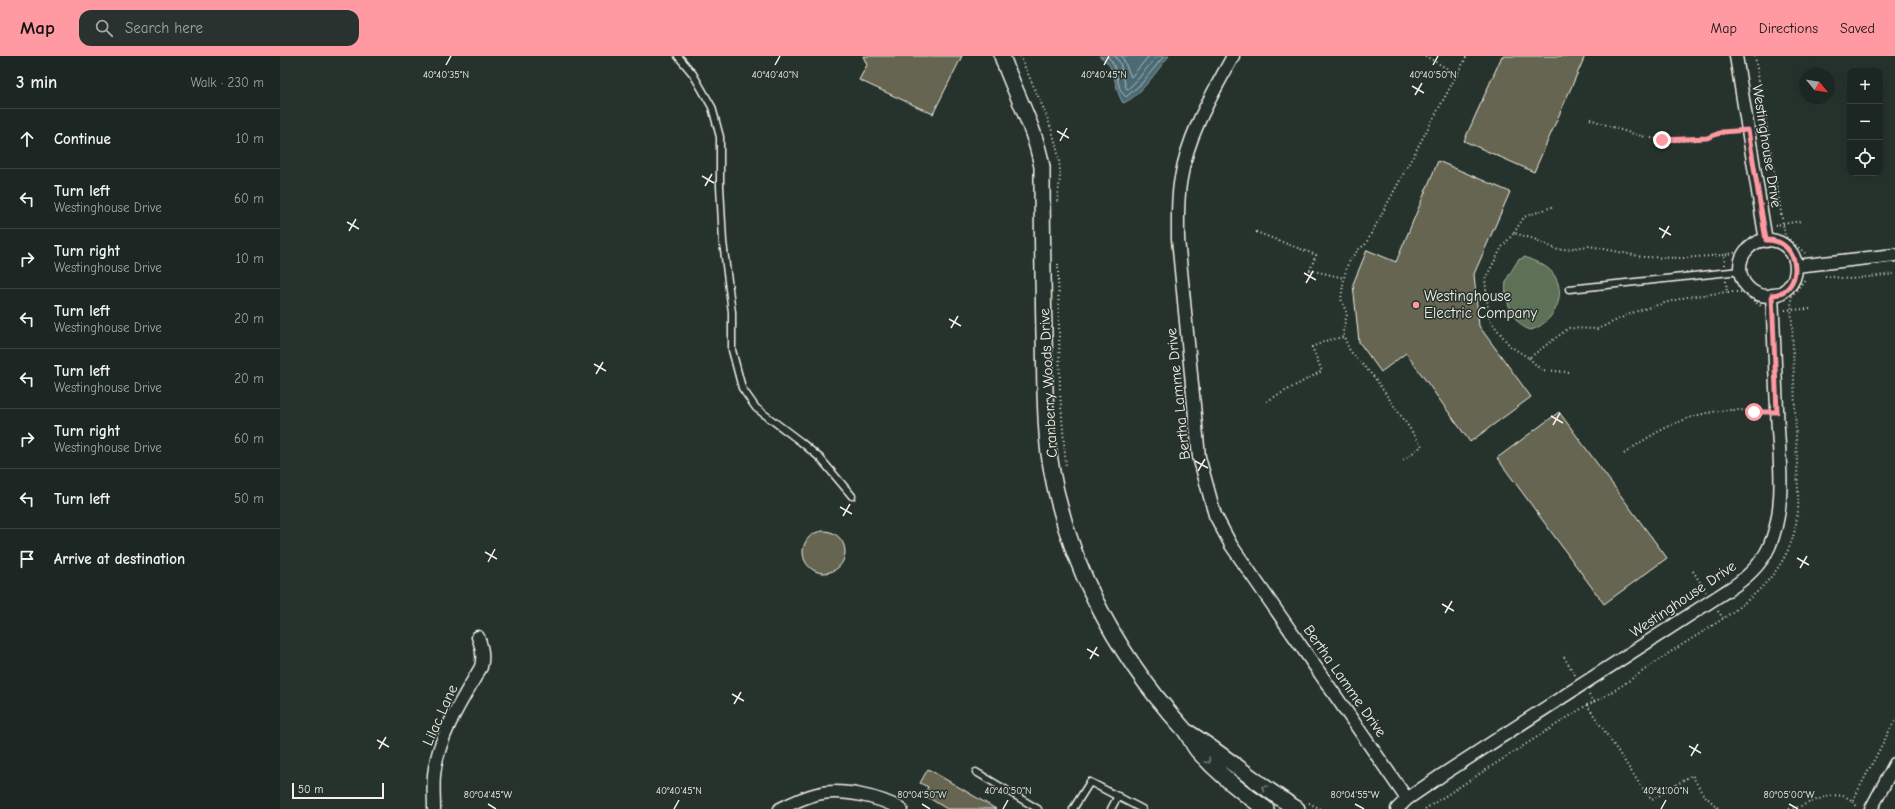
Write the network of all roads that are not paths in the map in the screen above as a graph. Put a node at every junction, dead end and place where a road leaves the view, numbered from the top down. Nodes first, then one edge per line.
1 (678, 56) edge
2 (1002, 56) edge
3 (1233, 56) edge
4 (1736, 56) edge
5 (1766, 240) junction
6 (1895, 255) edge
7 (1796, 266) junction
8 (1740, 271) junction
9 (1569, 288) dead end
10 (1772, 295) junction
11 (852, 496) dead end
12 (478, 637) dead end
13 (1185, 730) junction
14 (1895, 764) edge
15 (976, 772) dead end
16 (1118, 796) junction
17 (1407, 799) junction
18 (1035, 808) edge
19 (434, 809) edge
20 (780, 809) edge
21 (901, 809) edge
22 (1073, 809) edge
23 (1111, 809) edge
24 (1142, 809) edge
25 (1266, 809) edge
26 (1297, 809) edge
27 (1397, 809) edge
28 (1871, 809) edge

1 - 11 lane
2 - 13 street, Cranberry Woods Drive
3 - 17 street, Bertha Lamme Drive
4 - 5 street, Westinghouse Drive
5 - 7 street
5 - 8 street
6 - 7 street
7 - 10 street
8 - 9 lane
8 - 10 street
10 - 17 street, Westinghouse Drive
12 - 19 street, Lilac Lane
13 -> 25 street, Cranberry Woods Drive
26 -> 13 street, Cranberry Woods Drive
14 - 28 street
15 - 18 lane
16 - 22 lane
16 - 23 lane
16 - 24 lane
17 - 27 street, Westinghouse Drive
20 - 21 street

